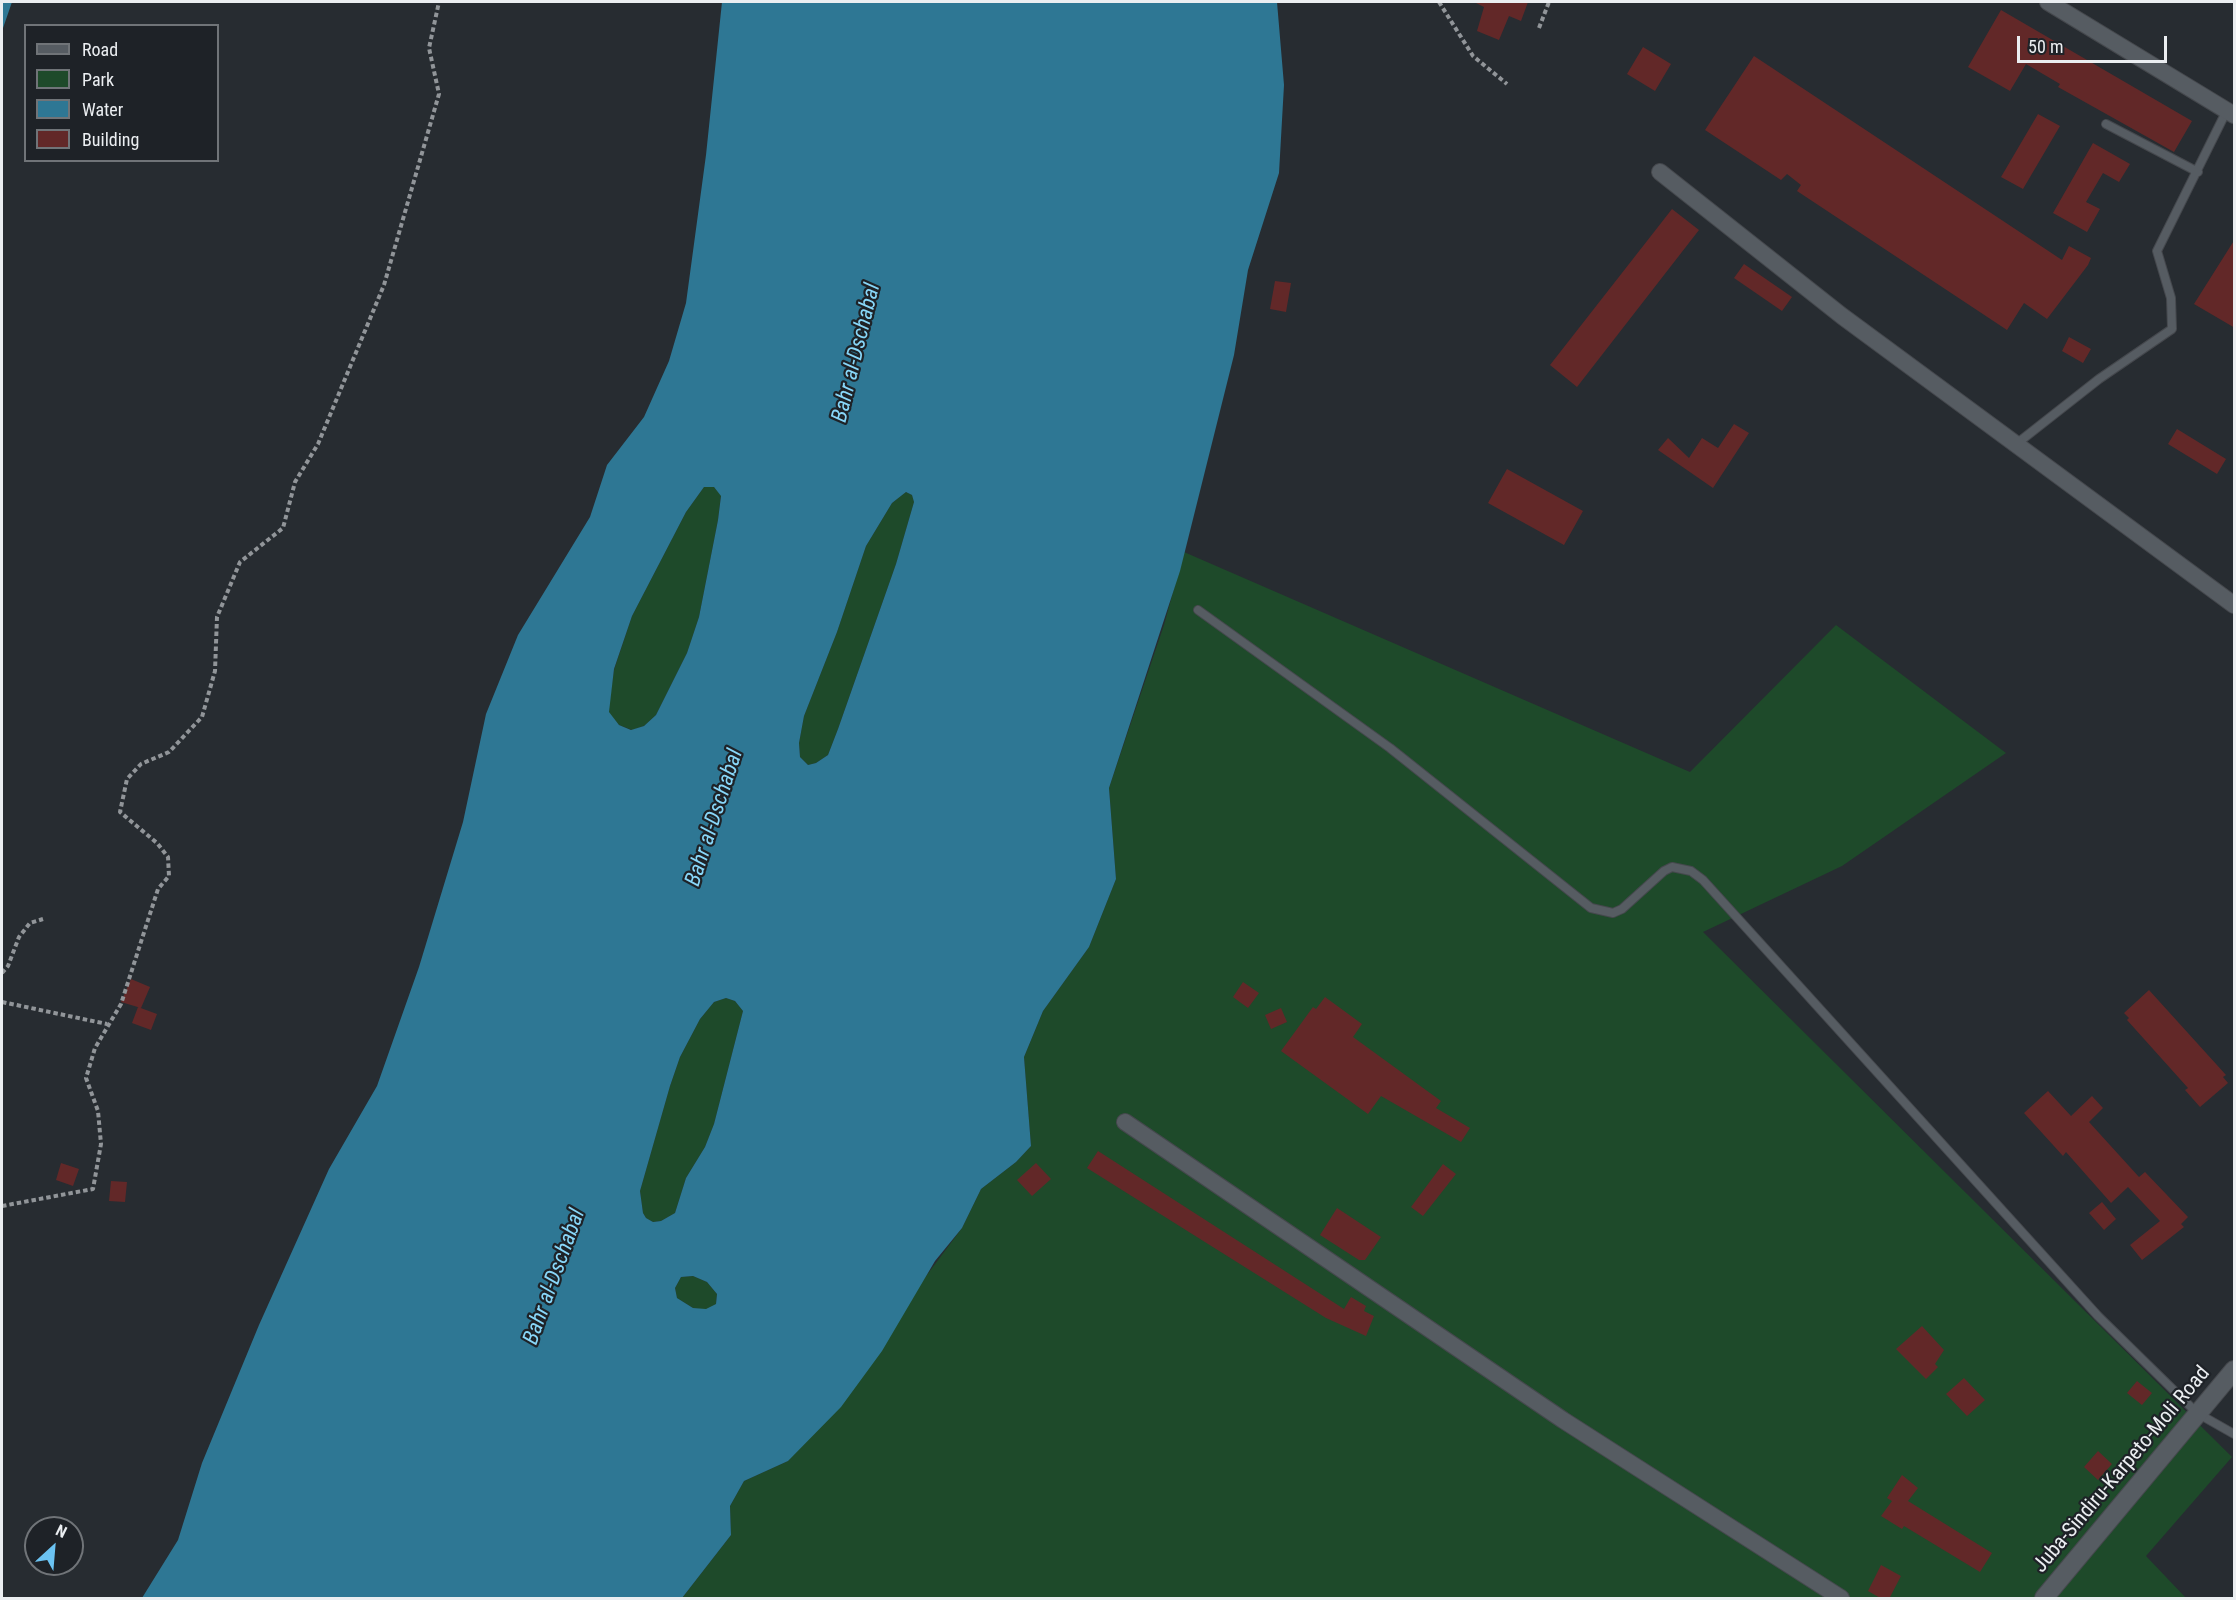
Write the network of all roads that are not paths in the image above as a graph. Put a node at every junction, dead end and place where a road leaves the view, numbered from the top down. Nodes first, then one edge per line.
1 (2048, 2) edge
2 (2231, 113) edge
3 (2106, 124) dead end
4 (1660, 172) dead end
5 (2198, 172) junction
6 (2014, 445) junction
7 (2235, 604) edge
8 (1198, 610) dead end
9 (1125, 1122) dead end
10 (2235, 1370) edge
11 (2197, 1413) junction
12 (2235, 1434) edge
13 (1841, 1599) edge
14 (2044, 1599) edge

1 - 2 street
2 - 5 lane
3 - 5 lane
4 - 6 street
5 - 6 lane
6 - 7 street
8 - 11 lane
9 - 13 street
10 - 11 main road, Juba-Sindiru-Karpeto-Moli Road
11 - 12 lane
11 - 14 main road, Juba-Sindiru-Karpeto-Moli Road

